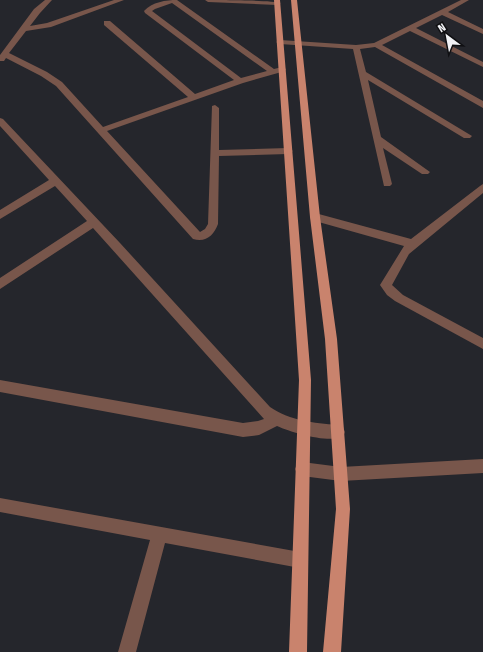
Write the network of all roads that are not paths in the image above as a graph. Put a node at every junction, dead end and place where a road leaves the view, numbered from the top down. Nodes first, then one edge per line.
1 (49, 0) edge
2 (121, 0) edge
3 (172, 0) edge
4 (208, 0) edge
5 (294, 0) edge
6 (466, 0) edge
7 (277, 1) edge
8 (442, 12) junction
9 (107, 23) dead end
10 (411, 28) junction
11 (23, 29) junction
12 (483, 32) edge
13 (280, 42) junction
14 (298, 43) junction
15 (376, 45) junction
16 (356, 47) junction
17 (2, 57) edge
18 (483, 65) edge
19 (277, 70) junction
20 (362, 74) junction
21 (240, 81) junction
22 (193, 98) junction
23 (483, 105) edge
24 (215, 108) dead end
25 (2, 124) edge
26 (102, 130) junction
27 (467, 136) dead end
28 (377, 139) junction
29 (288, 151) junction
30 (214, 153) junction
31 (425, 172) dead end
32 (56, 181) junction
33 (387, 184) dead end
34 (483, 188) edge
35 (0, 215) edge
36 (315, 217) junction
37 (94, 222) junction
38 (413, 244) junction
39 (0, 284) edge
40 (483, 344) edge
41 (0, 386) edge
42 (276, 420) junction
43 (303, 429) junction
44 (338, 432) junction
45 (483, 466) edge
46 (302, 469) junction
47 (341, 474) junction
48 (0, 505) edge
49 (159, 535) junction
50 (300, 560) junction
51 (127, 652) edge
52 (298, 652) edge
53 (332, 652) edge

1 - 11 street
2 - 11 street
3 - 19 street
3 - 21 street
4 - 7 street
5 - 14 main road
6 - 8 street
7 - 13 main road
8 - 10 street
8 - 12 street
9 - 22 street
10 - 15 street
10 - 18 street
11 - 17 street
13 - 14 street
13 - 19 main road
14 - 16 street
14 - 36 main road
15 - 16 street
15 - 23 street
16 - 20 street
17 - 26 street
19 - 21 street
19 - 29 main road
20 - 27 street
20 - 28 street
21 - 22 street
22 - 26 street
24 - 30 street
25 - 32 street
26 - 30 street
28 - 31 street
28 - 33 street
29 - 30 street
29 - 43 main road
32 - 35 street
32 - 37 street
34 - 38 street
36 - 38 street
36 - 44 main road
37 - 39 street
37 - 42 street
38 - 40 street
41 - 42 street
42 - 43 street
43 - 44 street
43 - 46 main road
44 - 47 main road
45 - 47 street
46 - 47 street
46 - 50 main road
47 - 53 main road
48 - 49 street
49 - 50 street
49 - 51 street
50 - 52 main road

